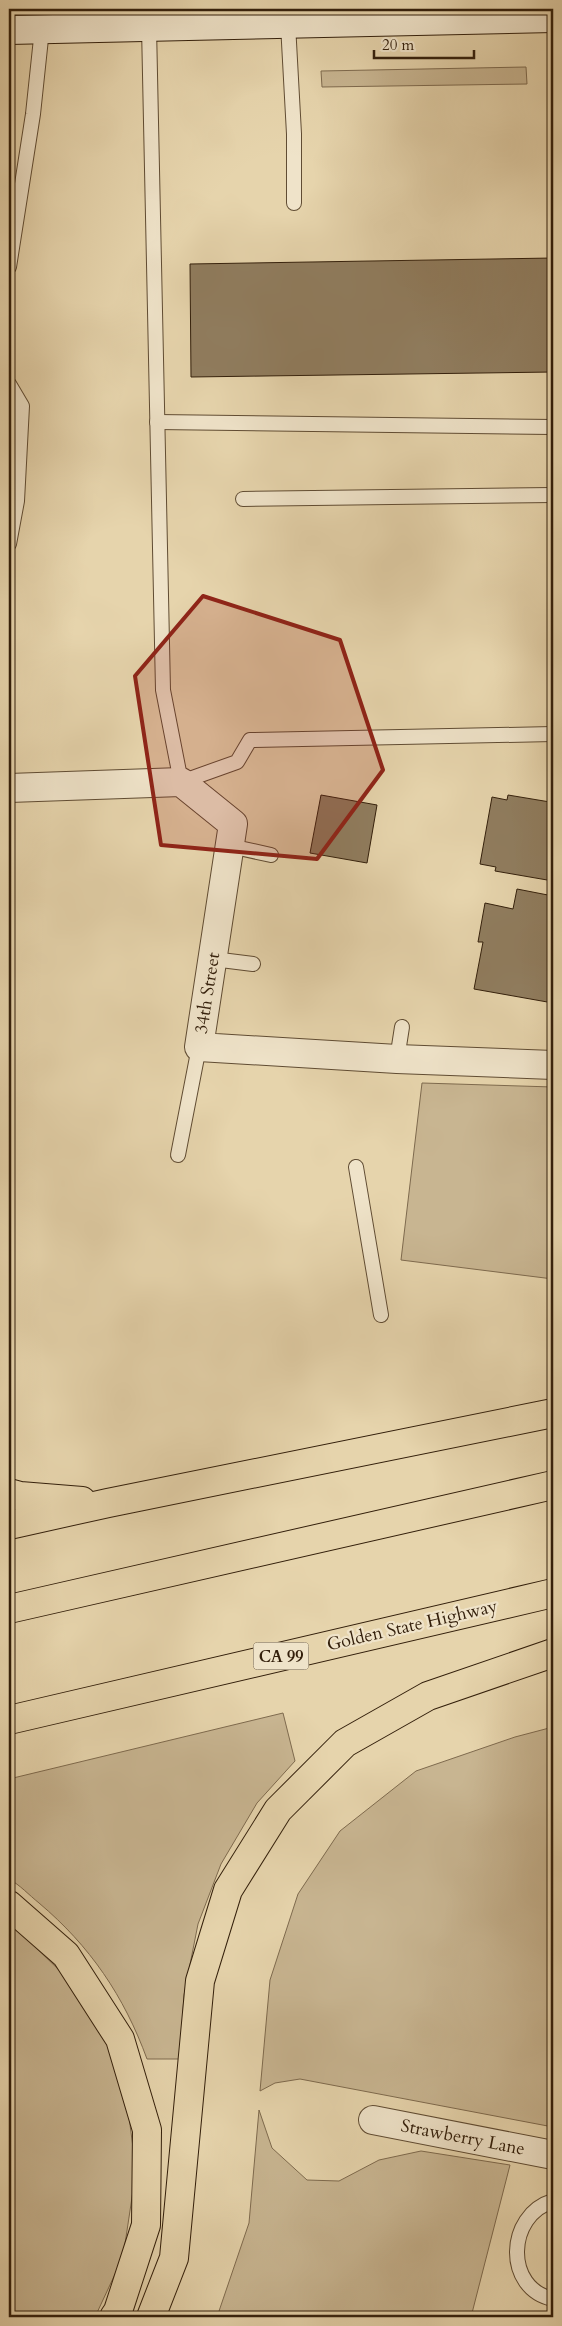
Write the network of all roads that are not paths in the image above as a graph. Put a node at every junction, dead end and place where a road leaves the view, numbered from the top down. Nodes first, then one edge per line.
1 (14, 9) edge
2 (480, 14) edge
3 (87, 18) edge
4 (553, 18) edge
5 (288, 24) junction
6 (149, 27) junction
7 (29, 29) edge
8 (294, 203) dead end
9 (9, 267) edge
10 (9, 384) edge
11 (157, 422) junction
12 (553, 427) edge
13 (553, 495) edge
14 (243, 499) dead end
15 (9, 544) edge
16 (553, 734) edge
17 (181, 782) junction
18 (9, 788) edge
19 (230, 846) junction
20 (271, 855) dead end
21 (213, 959) junction
22 (253, 964) dead end
23 (402, 1026) dead end
24 (199, 1047) junction
25 (396, 1059) junction
26 (553, 1065) edge
27 (178, 1155) dead end
28 (356, 1168) dead end
29 (381, 1315) dead end
30 (553, 1413) edge
31 (553, 1485) edge
32 (9, 1493) edge
33 (108, 1502) junction
34 (9, 1526) edge
35 (553, 1594) edge
36 (9, 1608) edge
37 (553, 1653) edge
38 (9, 1720) edge
39 (9, 1905) edge
40 (373, 2120) dead end
41 (553, 2155) edge
42 (553, 2201) edge
43 (553, 2299) edge
44 (114, 2317) edge
45 (151, 2317) edge

1 - 7 street
2 - 4 street
2 - 5 street
3 - 6 street
3 - 7 street
5 - 6 street
5 - 8 lane
6 - 11 lane
7 - 9 lane
10 - 15 lane
11 - 12 lane
11 - 17 lane
13 - 14 lane
16 - 17 lane
17 - 18 street
17 - 19 street, 34th Street
19 - 20 lane
19 - 21 street, 34th Street
21 - 22 lane
21 - 24 street, 34th Street
23 - 25 lane
24 - 25 street, 34th Street
24 - 27 lane
25 - 26 street, 34th Street
28 - 29 lane
30 - 33 highway
31 - 36 highway
32 - 33 highway
33 - 34 highway
35 - 38 highway, Golden State Highway / CA 99
37 - 45 highway
39 - 44 highway
40 - 41 street, Strawberry Lane
42 - 43 lane

